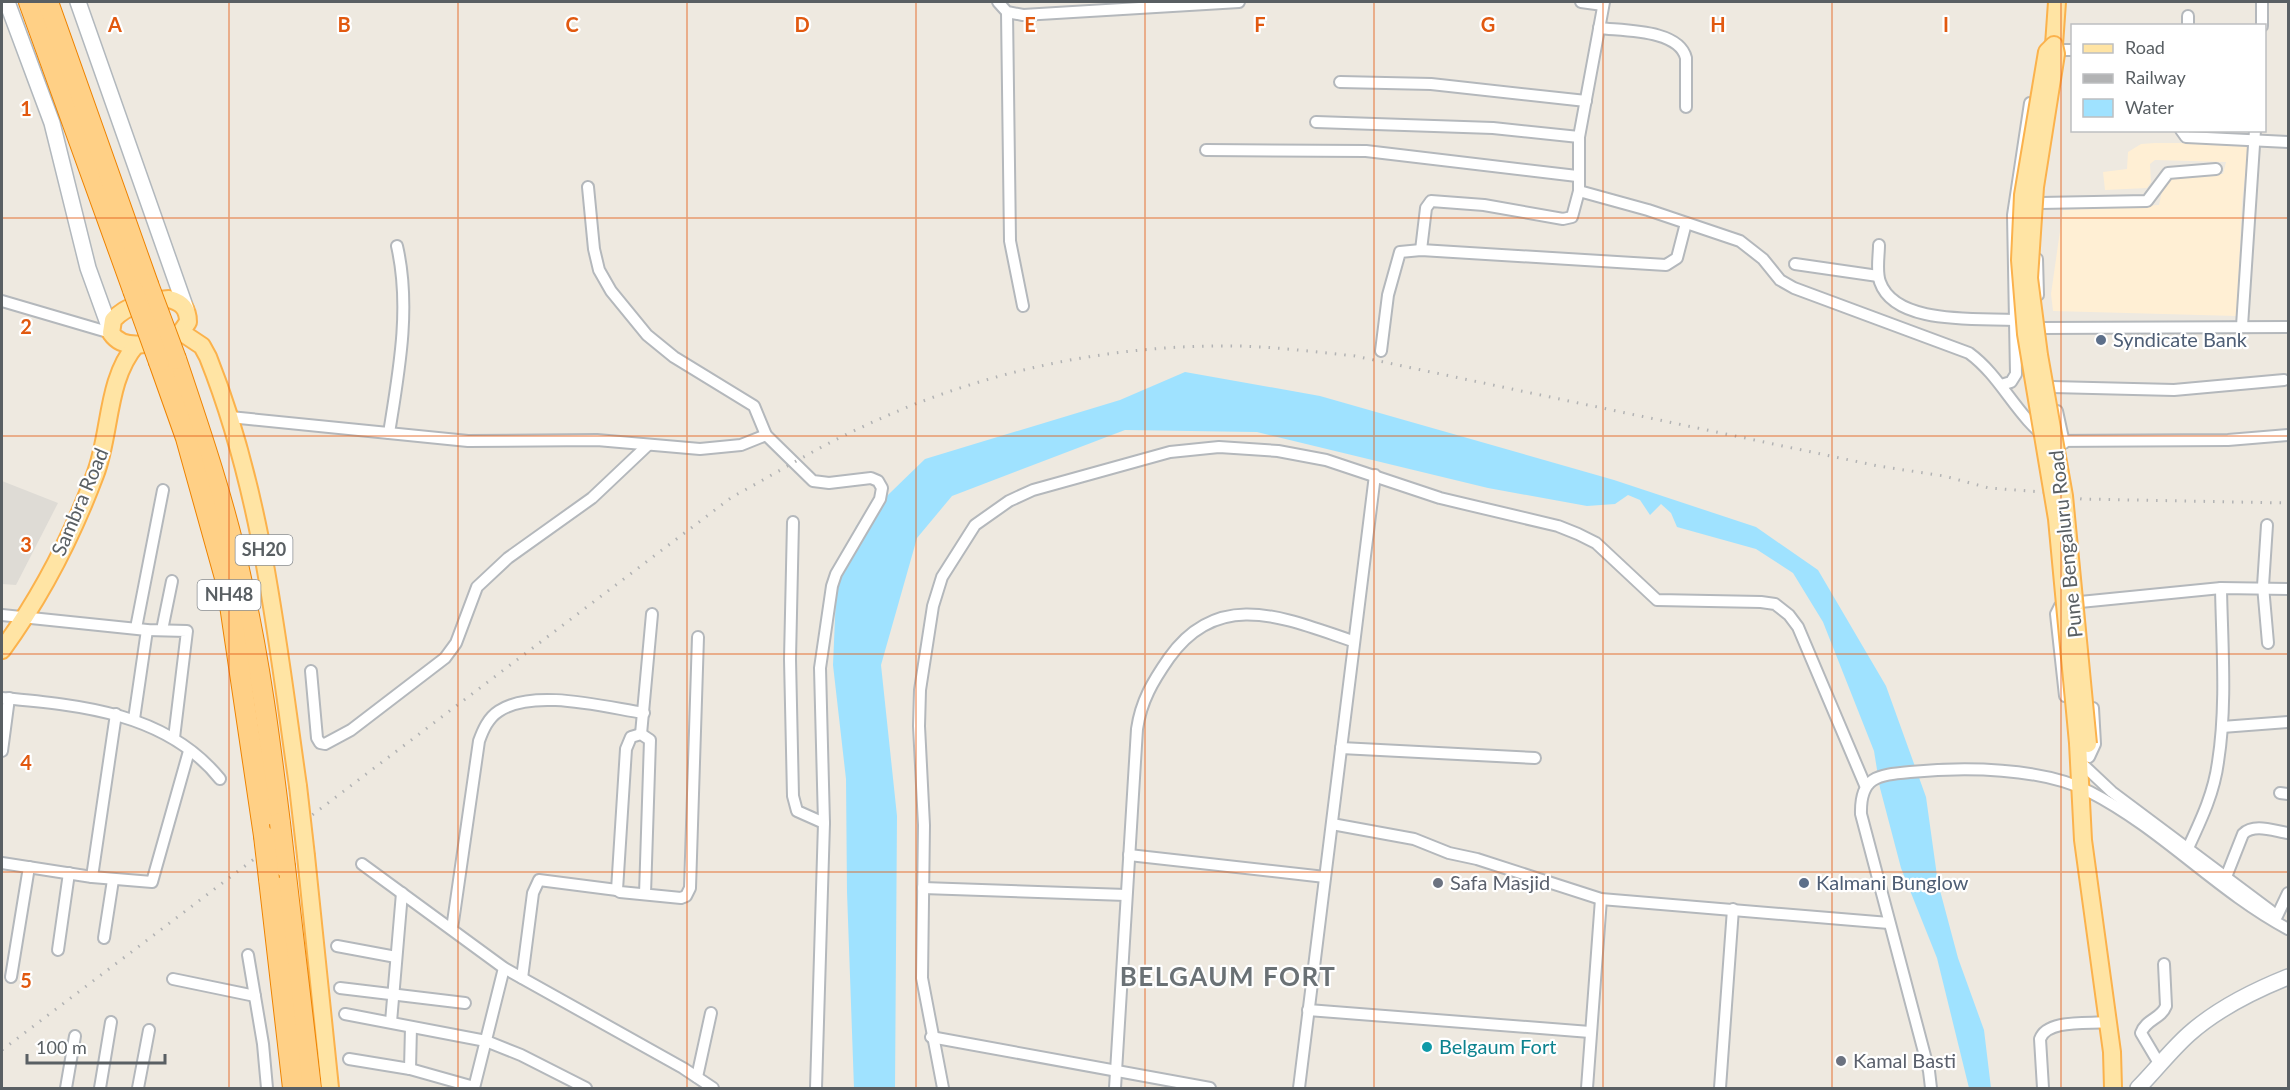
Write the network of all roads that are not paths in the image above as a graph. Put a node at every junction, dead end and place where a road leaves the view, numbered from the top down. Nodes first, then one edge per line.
1 (7, 2) edge
2 (29, 2) edge
3 (48, 2) edge
4 (78, 2) edge
5 (998, 2) edge
6 (1239, 2) edge
7 (1581, 2) edge
8 (2057, 2) edge
9 (2262, 2) edge
10 (1604, 3) edge
11 (1007, 12) junction
12 (2262, 24) edge
13 (1599, 28) junction
14 (2061, 45) edge
15 (1340, 82) dead end
16 (1586, 101) junction
17 (1686, 107) dead end
18 (1316, 122) dead end
19 (2183, 132) edge
20 (2255, 135) edge
21 (1579, 137) junction
22 (2289, 142) edge
23 (1206, 150) dead end
24 (2216, 169) dead end
25 (1577, 176) junction
26 (588, 187) dead end
27 (1579, 191) junction
28 (2040, 202) junction
29 (1686, 223) junction
30 (1879, 245) dead end
31 (397, 246) dead end
32 (1421, 250) junction
33 (1795, 264) dead end
34 (1878, 276) junction
35 (141, 287) junction
36 (2, 302) edge
37 (1023, 306) dead end
38 (186, 309) junction
39 (2014, 320) junction
40 (2242, 326) junction
41 (2289, 327) edge
42 (2041, 328) junction
43 (111, 331) junction
44 (181, 332) junction
45 (136, 345) junction
46 (1381, 351) dead end
47 (167, 360) junction
48 (2284, 380) dead end
49 (2001, 385) junction
50 (2052, 387) junction
51 (230, 417) junction
52 (389, 432) junction
53 (766, 435) junction
54 (2289, 435) edge
55 (2064, 442) junction
56 (648, 445) junction
57 (1375, 475) junction
58 (163, 490) dead end
59 (793, 522) dead end
60 (2267, 525) dead end
61 (172, 581) dead end
62 (2263, 586) junction
63 (2221, 588) junction
64 (2289, 589) edge
65 (2080, 602) junction
66 (652, 614) dead end
67 (2, 615) edge
68 (24, 616) junction
69 (141, 629) junction
70 (162, 630) junction
71 (698, 637) dead end
72 (1353, 641) junction
73 (2268, 643) dead end
74 (2, 650) edge
75 (311, 670) dead end
76 (5, 698) edge
77 (644, 713) junction
78 (116, 714) junction
79 (134, 719) junction
80 (2289, 722) edge
81 (2222, 727) junction
82 (641, 734) junction
83 (174, 738) junction
84 (1341, 748) junction
85 (189, 750) junction
86 (2, 751) edge
87 (2085, 755) junction
88 (1535, 758) dead end
89 (220, 779) dead end
90 (1865, 785) junction
91 (2085, 790) junction
92 (824, 823) junction
93 (1332, 824) junction
94 (2289, 832) edge
95 (2188, 848) junction
96 (1129, 855) junction
97 (2, 864) edge
98 (362, 864) dead end
99 (29, 867) junction
100 (69, 873) junction
101 (1325, 877) junction
102 (2226, 877) junction
103 (92, 878) junction
104 (113, 880) junction
105 (923, 888) junction
106 (617, 890) junction
107 (402, 893) junction
108 (2289, 893) edge
109 (645, 894) junction
110 (1126, 895) junction
111 (1601, 898) junction
112 (1733, 909) junction
113 (2277, 916) junction
114 (2289, 921) edge
115 (1889, 923) junction
116 (452, 929) junction
117 (2289, 929) edge
118 (104, 938) dead end
119 (337, 946) dead end
120 (58, 950) dead end
121 (248, 955) dead end
122 (396, 957) junction
123 (2164, 964) dead end
124 (504, 968) junction
125 (11, 977) dead end
126 (2289, 977) edge
127 (522, 978) junction
128 (173, 979) dead end
129 (340, 988) dead end
130 (393, 994) junction
131 (255, 996) junction
132 (465, 1003) dead end
133 (1308, 1010) junction
134 (711, 1013) dead end
135 (345, 1014) dead end
136 (111, 1022) dead end
137 (390, 1022) junction
138 (2107, 1022) junction
139 (411, 1027) junction
140 (149, 1030) dead end
141 (1590, 1032) junction
142 (75, 1036) dead end
143 (931, 1036) junction
144 (486, 1041) junction
145 (349, 1059) dead end
146 (2160, 1065) junction
147 (410, 1069) junction
148 (1116, 1071) junction
149 (697, 1077) junction
150 (474, 1088) edge
151 (66, 1089) edge
152 (99, 1089) edge
153 (138, 1089) edge
154 (267, 1089) edge
155 (293, 1089) edge
156 (311, 1089) edge
157 (330, 1089) edge
158 (586, 1089) edge
159 (713, 1089) edge
160 (816, 1089) edge
161 (943, 1089) edge
162 (1115, 1089) edge
163 (1210, 1089) edge
164 (1299, 1089) edge
165 (1587, 1089) edge
166 (1720, 1089) edge
167 (1931, 1089) edge
168 (2043, 1089) edge
169 (2113, 1089) edge
170 (2121, 1089) edge
171 (2138, 1089) edge

1 - 43 street
2 - 35 highway, NH48
3 - 35 highway, NH48
4 - 38 street
5 - 11 street
6 - 11 street
7 - 10 street
8 - 14 main road, Pune Bengaluru Road
9 - 12 street
10 - 13 street
11 - 37 street
13 - 16 street
13 - 17 street
14 - 28 street
14 - 39 street
14 - 87 main road, Pune Bengaluru Road, bridge
15 - 16 street
16 - 21 street
18 - 21 street
19 - 20 street
20 - 22 street
20 - 40 street
21 - 25 street
23 - 25 street
24 - 28 street
25 - 27 street
26 - 53 street
27 - 29 street
27 - 32 street
28 - 42 street
29 - 32 street
29 - 49 street
30 - 34 street
31 - 52 street
32 - 46 street
33 - 34 street
34 - 39 street
35 - 47 highway, NH48, bridge
36 - 43 street
38 - 43 main road
38 - 44 main road
39 - 49 street
40 - 41 street
40 - 42 street
42 - 50 street
43 - 45 main road
44 - 45 main road
44 - 51 main road, SH20
45 - 68 main road, Sambra Road
47 - 155 highway, NH48, bridge
47 - 156 highway, NH48, bridge
48 - 50 street
49 - 55 street
50 - 55 street
51 - 52 street
51 - 157 main road, SH20, bridge
52 - 56 street
53 - 56 street
53 - 92 street
54 - 55 street
56 - 75 street
57 - 72 street
57 - 90 street
57 - 105 street
58 - 69 street
59 - 92 street
60 - 62 street
61 - 70 street
62 - 63 street
62 - 64 street
62 - 73 street
63 - 65 street
63 - 81 street
65 - 87 street
65 - 87 street
66 - 77 street
67 - 68 street
68 - 69 street
68 - 74 main road, Sambra Road
69 - 70 street
69 - 79 street
70 - 83 street
71 - 109 street
72 - 84 street
72 - 96 street
76 - 78 street
76 - 86 street
77 - 82 street
77 - 116 street
78 - 79 street
78 - 103 street
79 - 83 street
80 - 81 street
81 - 95 street
82 - 106 street
82 - 109 street
83 - 85 street
84 - 88 street
84 - 93 street
85 - 89 street
85 - 104 street
87 - 91 main road, Pune Bengaluru Road
87 - 95 street
90 - 91 street
90 - 115 street
91 - 117 street
91 - 138 main road
91 - 170 main road
92 - 160 street
93 - 101 street
93 - 111 street
94 - 102 street
95 - 102 street
96 - 101 street
96 - 110 street
97 - 99 street
98 - 107 street
99 - 100 street
99 - 125 street
100 - 103 street
100 - 120 street
101 - 133 street
102 - 113 street
103 - 104 street
104 - 118 street
105 - 110 street
105 - 143 street
106 - 109 street
106 - 127 street
107 - 116 street
107 - 122 street
108 - 113 street
110 - 148 street
111 - 112 street
111 - 141 street
112 - 115 street
112 - 166 street
113 - 114 street
115 - 167 street
116 - 124 street
119 - 122 street
121 - 131 street
122 - 130 street
123 - 146 street
124 - 127 street
124 - 144 street
126 - 146 street
127 - 149 street
128 - 131 street
129 - 130 street
130 - 132 street
130 - 137 street
131 - 154 street
133 - 141 street
133 - 164 street
134 - 149 street
135 - 137 street
136 - 152 street
137 - 139 street
138 - 168 street
138 - 169 main road
139 - 144 street
139 - 147 street
140 - 153 street
141 - 165 street
142 - 151 street
143 - 148 street
143 - 161 street
144 - 150 street
144 - 158 street
145 - 147 street
146 - 171 street
147 - 150 street
148 - 162 street
148 - 163 street
149 - 159 street

